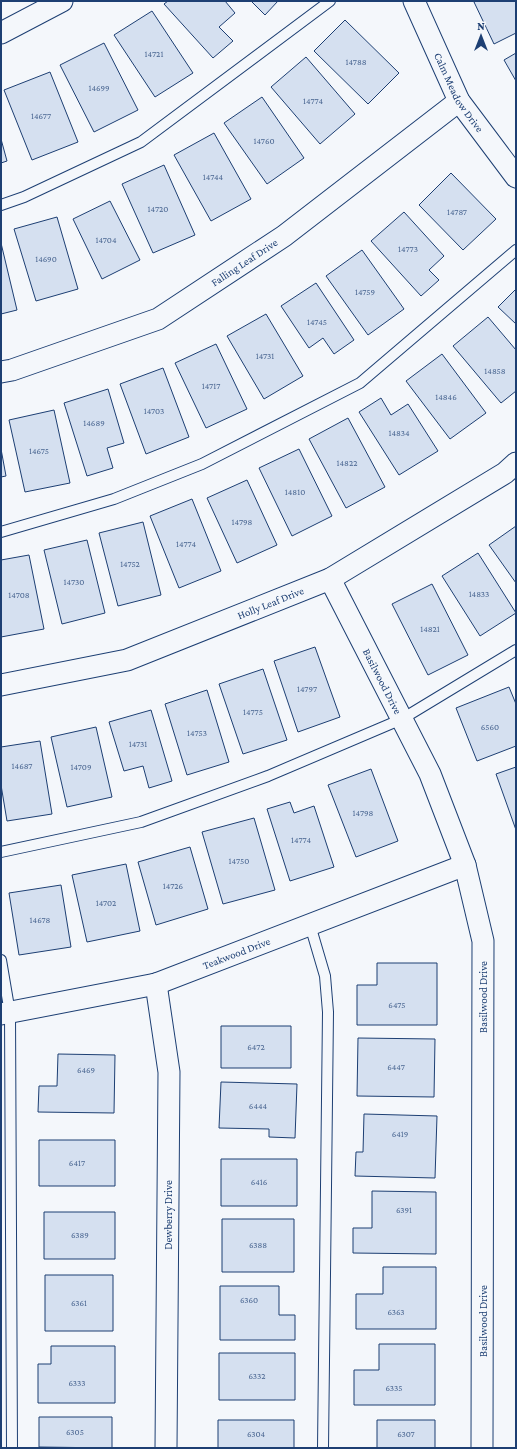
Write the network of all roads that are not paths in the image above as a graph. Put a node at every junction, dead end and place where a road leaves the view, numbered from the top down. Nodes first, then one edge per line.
1 (62, 1) edge
2 (330, 1) edge
3 (414, 1) edge
4 (1, 33) edge
5 (459, 101) junction
6 (516, 177) edge
7 (1, 205) edge
8 (516, 250) edge
9 (1, 372) edge
10 (516, 463) edge
11 (1, 532) edge
12 (330, 579) junction
13 (516, 650) edge
14 (1, 685) edge
15 (402, 718) junction
16 (1, 852) edge
17 (465, 865) junction
18 (310, 925) junction
19 (1, 960) edge
20 (156, 984) junction
21 (6, 1014) edge
22 (12, 1448) edge
23 (166, 1448) edge
24 (323, 1448) edge
25 (482, 1448) edge

1 - 4 street
2 - 7 lane
3 - 5 street, Calm Meadow Drive
5 - 6 street, Calm Meadow Drive
5 - 9 street, Falling Leaf Drive
8 - 11 lane
10 - 12 street, Holly Leaf Drive
12 - 14 street, Holly Leaf Drive
12 - 15 street, Basilwood Drive
13 - 15 lane
15 - 16 lane
15 - 17 street, Basilwood Drive
17 - 18 street, Teakwood Drive
17 - 25 street, Basilwood Drive
18 - 20 street, Teakwood Drive
18 - 24 lane
19 - 21 lane
20 - 21 street, Teakwood Drive
20 - 23 street, Dewberry Drive
21 - 22 lane

